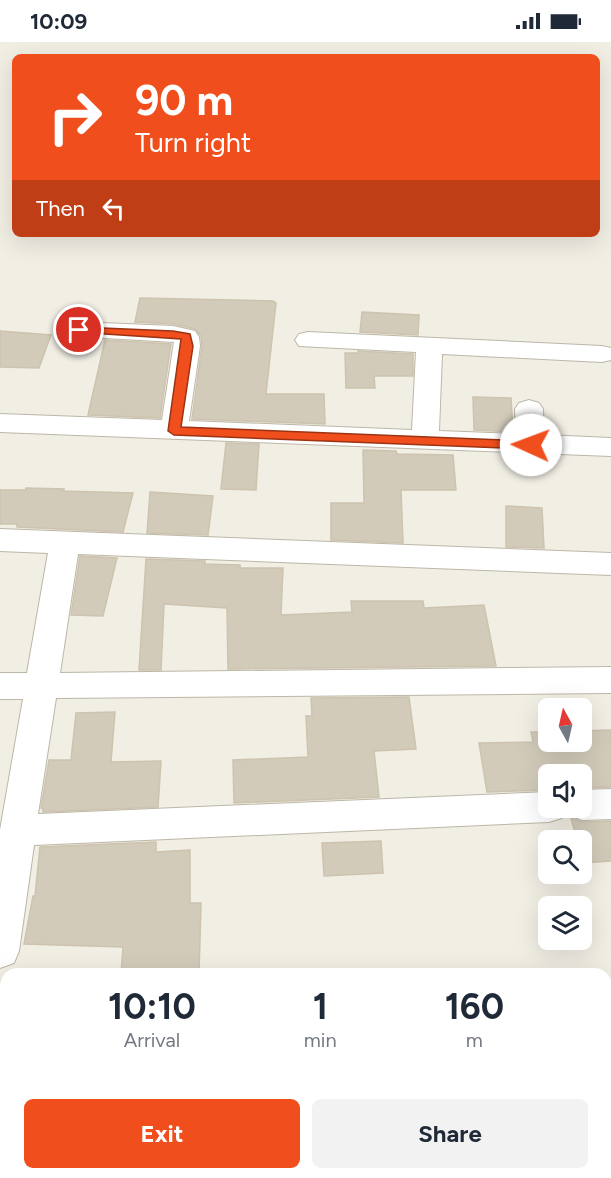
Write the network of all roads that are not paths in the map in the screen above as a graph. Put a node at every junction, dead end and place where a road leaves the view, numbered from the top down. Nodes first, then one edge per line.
1 (79, 330) dead end
2 (308, 340) dead end
3 (429, 345) junction
4 (602, 354) dead end
5 (529, 409) dead end
6 (0, 423) edge
7 (174, 431) junction
8 (425, 441) junction
9 (531, 445) junction
10 (611, 447) edge
11 (0, 540) edge
12 (65, 542) junction
13 (611, 564) edge
14 (611, 680) edge
15 (0, 686) edge
16 (42, 686) junction
17 (611, 804) edge
18 (592, 805) edge
19 (538, 807) edge
20 (18, 830) junction
21 (0, 951) edge

1 - 7 street
2 - 3 street
3 - 4 street
3 - 8 street
5 - 9 street
6 - 7 street
7 - 8 street
8 - 9 street
9 - 10 street
11 - 12 street
12 - 13 street
12 - 16 street
14 - 16 street
15 - 16 street
16 - 20 street
17 - 18 street
19 - 20 street
20 - 21 street

